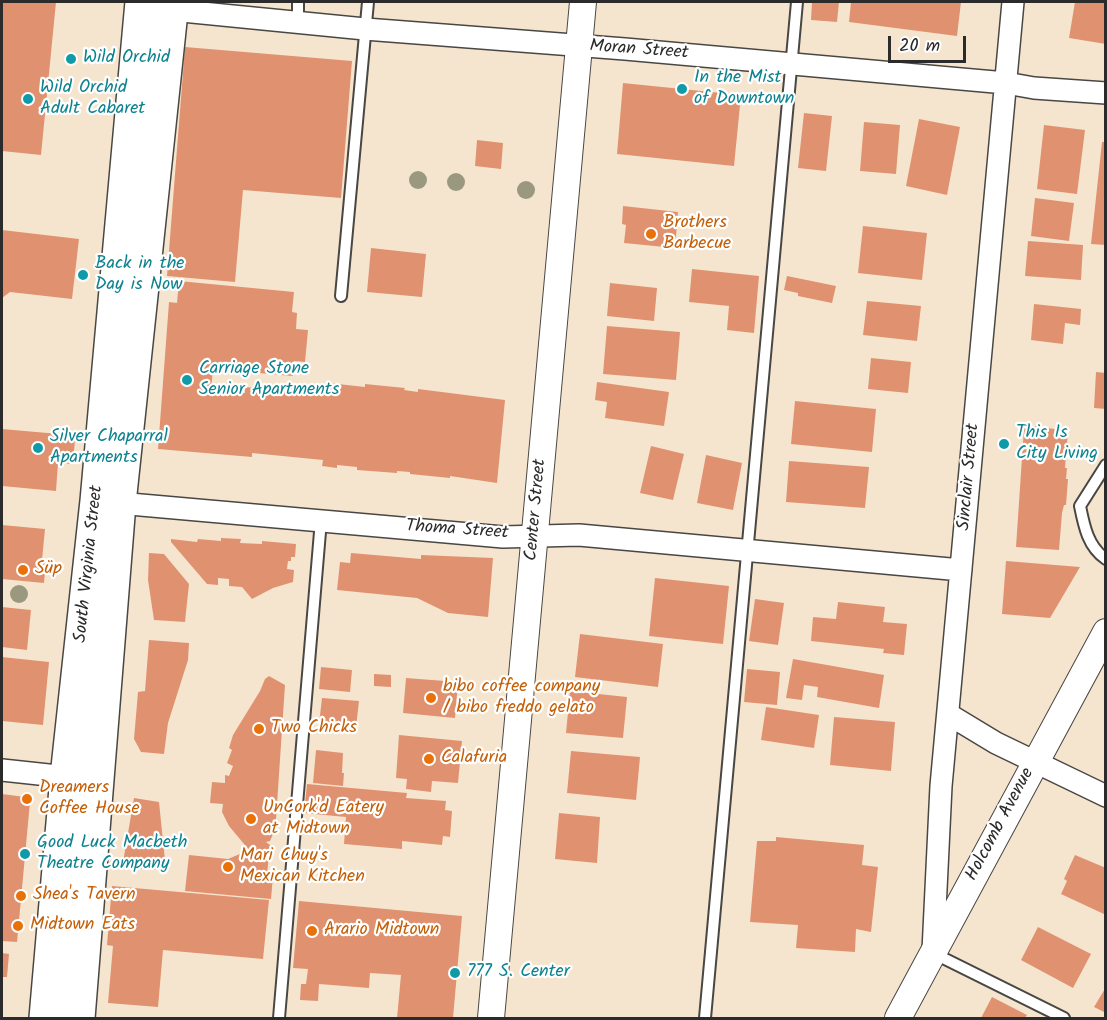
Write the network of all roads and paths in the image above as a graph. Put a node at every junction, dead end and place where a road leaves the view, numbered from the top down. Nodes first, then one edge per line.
1 (368, 2) edge
2 (583, 2) edge
3 (797, 2) edge
4 (1013, 2) edge
5 (162, 4) edge
6 (298, 12) edge
7 (365, 29) junction
8 (579, 47) junction
9 (792, 64) junction
10 (1006, 83) junction
11 (1106, 93) edge
12 (340, 296) dead end
13 (1106, 465) edge
14 (108, 502) junction
15 (321, 520) junction
16 (534, 535) junction
17 (748, 550) junction
18 (1106, 559) edge
19 (961, 570) junction
20 (1106, 633) edge
21 (948, 714) junction
22 (1035, 762) junction
23 (2, 770) edge
24 (68, 777) junction
25 (1106, 796) edge
26 (56, 901) junction
27 (86, 915) junction
28 (933, 953) junction
29 (46, 1018) edge
30 (62, 1018) edge
31 (78, 1018) edge
32 (279, 1018) edge
33 (491, 1018) edge
34 (705, 1018) edge
35 (898, 1018) edge
36 (1064, 1018) edge

1 - 7 lane
2 - 8 street, Center Street
3 - 9 lane
4 - 10 street, Sinclair Street
5 - 6 street, Moran Street
5 - 14 main road, South Virginia Street
6 - 7 street, Moran Street
7 - 8 street, Moran Street
7 - 12 lane
8 - 9 street, Moran Street
8 - 16 street, Center Street
9 - 10 street, Moran Street
9 - 17 lane
10 - 11 street, Moran Street
10 - 19 street, Sinclair Street
13 - 18 lane
14 - 15 street, Thoma Street
14 - 24 main road, South Virginia Street
14 - 27 main road, South Virginia Street
15 - 16 street, Thoma Street
15 - 32 lane
16 - 17 street, Thoma Street
16 - 33 street, Center Street
17 - 19 street, Thoma Street
17 - 34 lane
19 - 21 street, Sinclair Street
20 - 22 street, Holcomb Avenue
21 - 22 street
21 - 28 street, Sinclair Street
22 - 25 street
22 - 28 street, Holcomb Avenue
23 - 24 street
24 - 26 main road, South Virginia Street
24 - 27 main road
26 - 29 main road, South Virginia Street
26 - 30 main road
27 - 31 main road, South Virginia Street
28 - 35 street, Holcomb Avenue
28 - 36 lane

